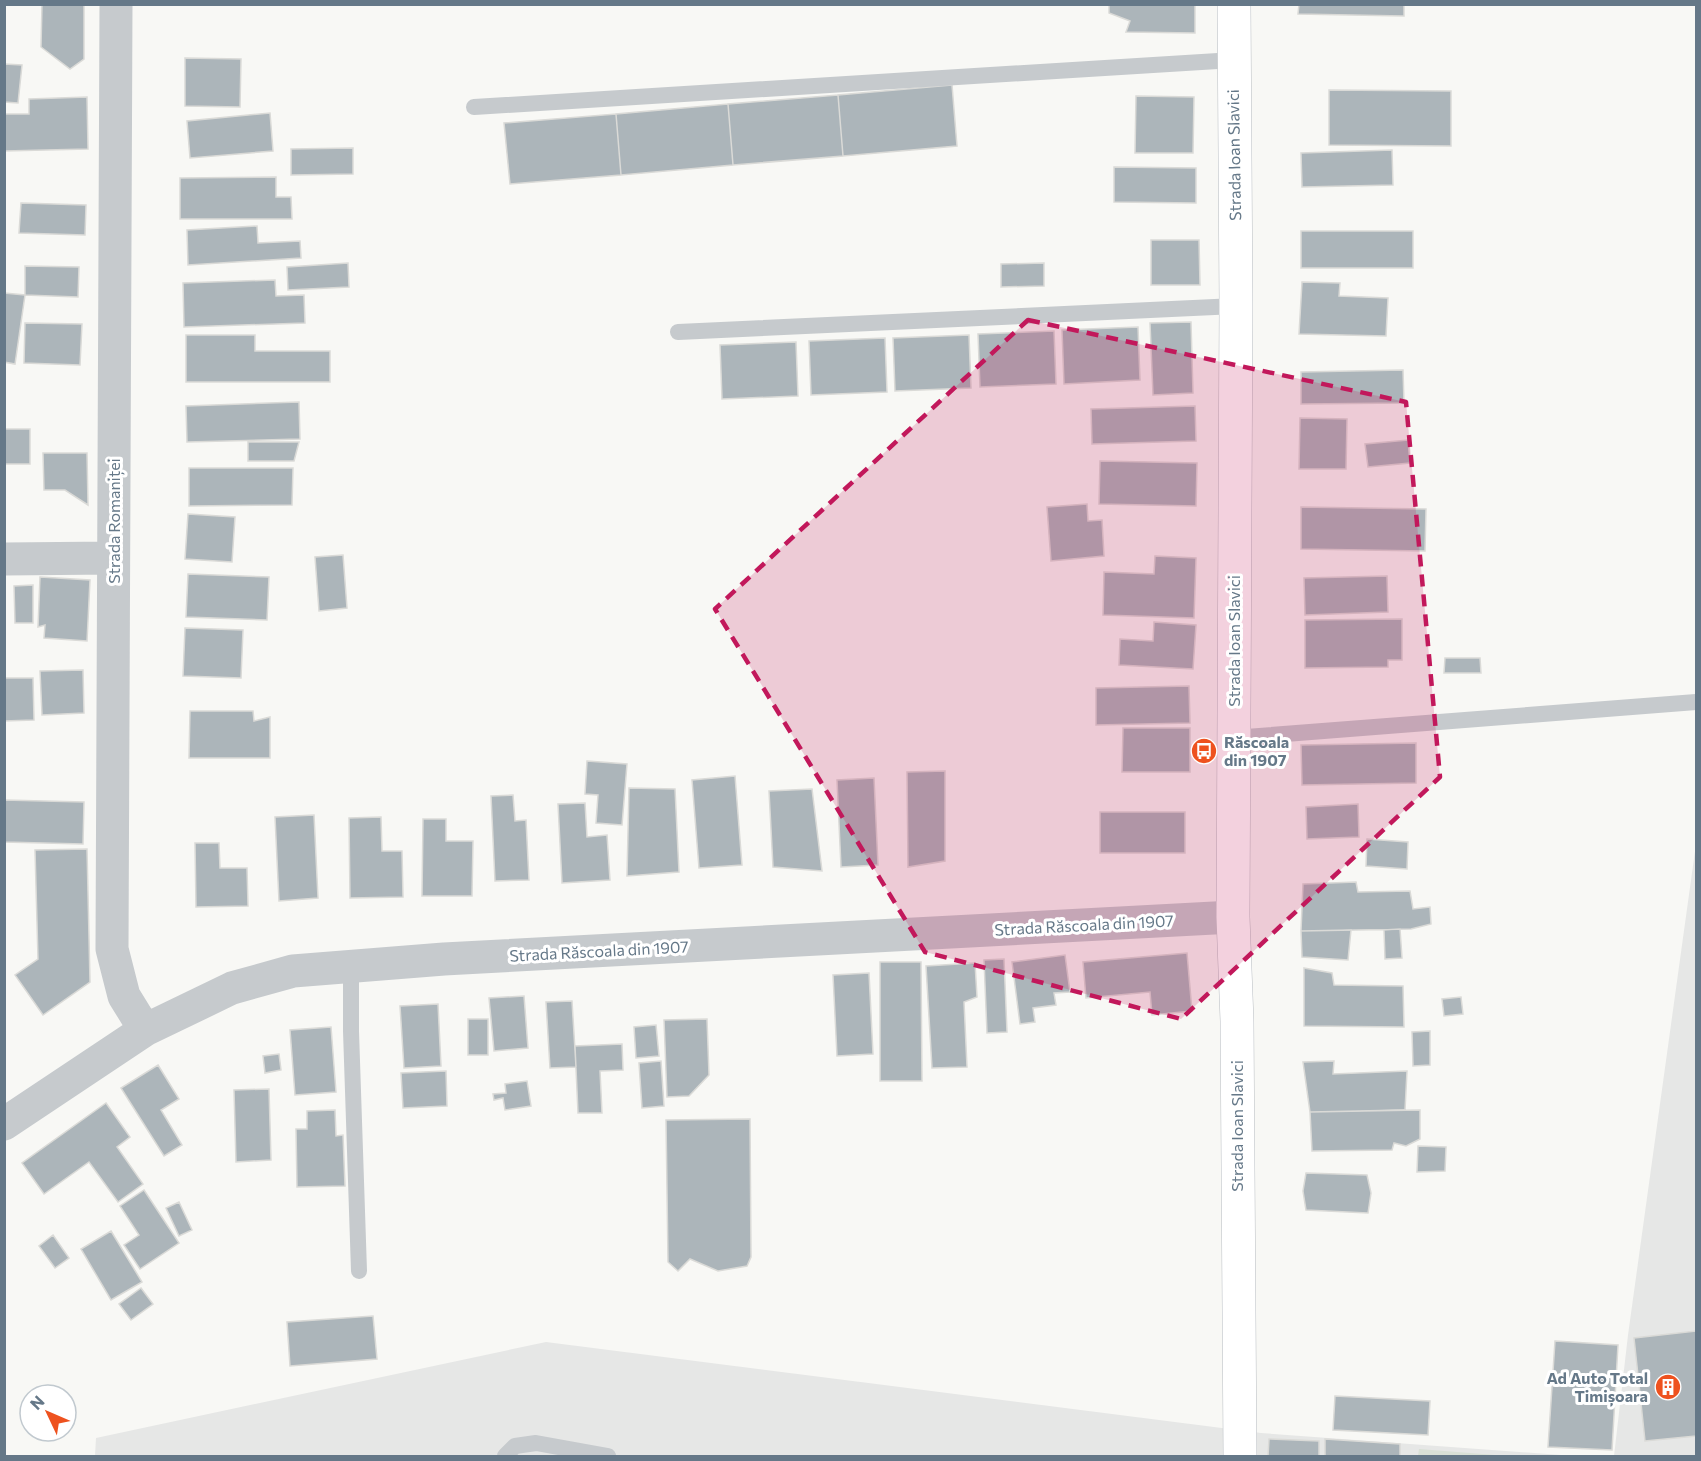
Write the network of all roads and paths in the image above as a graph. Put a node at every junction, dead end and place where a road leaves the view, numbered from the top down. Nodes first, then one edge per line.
1 (116, 4) edge
2 (1234, 4) edge
3 (1234, 60) junction
4 (474, 107) dead end
5 (1236, 306) junction
6 (678, 333) dead end
7 (113, 558) junction
8 (4, 559) edge
9 (1696, 702) edge
10 (1233, 738) junction
11 (1233, 917) junction
12 (351, 966) junction
13 (145, 1030) junction
14 (4, 1124) edge
15 (359, 1271) dead end
16 (505, 1456) edge
17 (608, 1456) edge
18 (1240, 1456) edge

1 - 7 street, Strada Romaniței
2 - 3 main road, Strada Ioan Slavici
3 - 4 lane
3 - 5 main road, Strada Ioan Slavici
5 - 6 lane
5 - 10 main road, Strada Ioan Slavici
7 - 8 street
7 - 13 street, Strada Romaniței
9 - 10 lane
10 - 11 main road, Strada Ioan Slavici
11 - 12 street, Strada Răscoala din 1907
11 - 18 main road, Strada Ioan Slavici
12 - 13 street, Strada Răscoala din 1907
12 - 15 lane
13 - 14 street, Strada Răscoala din 1907
16 - 17 lane

